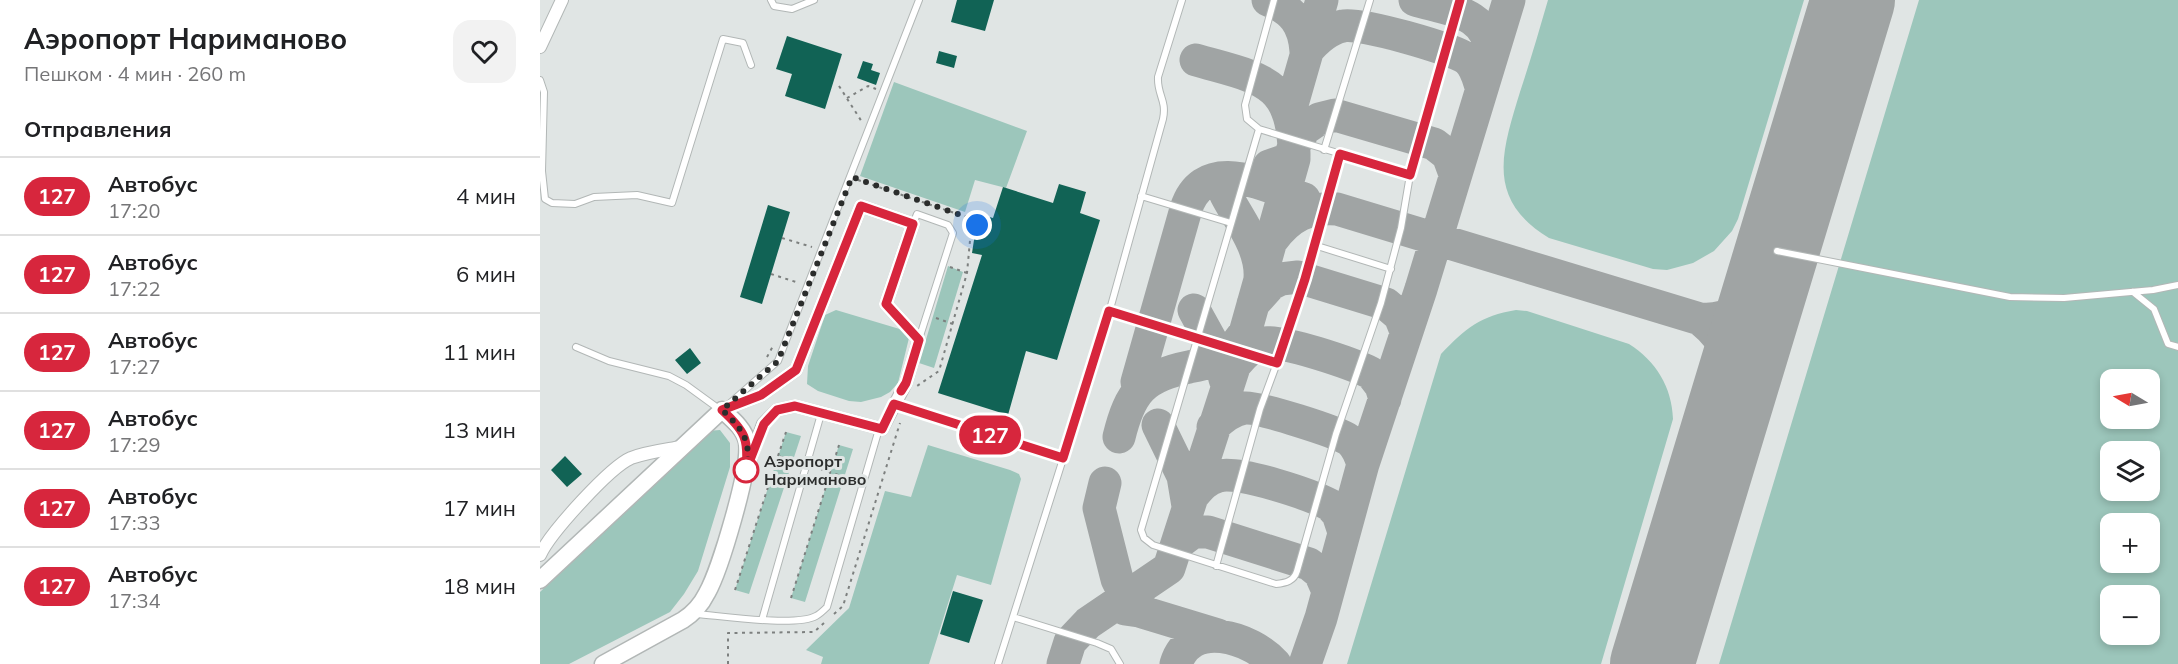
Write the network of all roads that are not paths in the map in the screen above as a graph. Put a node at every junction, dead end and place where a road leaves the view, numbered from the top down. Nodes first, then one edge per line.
1 (562, 0) edge
2 (771, 0) edge
3 (814, 0) edge
4 (919, 0) edge
5 (1182, 0) edge
6 (1274, 0) edge
7 (1370, 0) edge
8 (1460, 0) edge
9 (540, 47) edge
10 (751, 65) dead end
11 (540, 80) edge
12 (1259, 129) junction
13 (1324, 150) junction
14 (1340, 154) junction
15 (1410, 175) junction
16 (1141, 196) junction
17 (913, 224) junction
18 (1231, 224) junction
19 (1314, 245) junction
20 (1777, 251) dead end
21 (1390, 269) junction
22 (2178, 285) edge
23 (2133, 292) junction
24 (1109, 311) junction
25 (1199, 337) junction
26 (919, 340) junction
27 (576, 346) dead end
28 (2178, 347) edge
29 (1277, 363) junction
30 (894, 404) junction
31 (722, 410) junction
32 (821, 414) junction
33 (880, 428) junction
34 (681, 447) junction
35 (1063, 458) junction
36 (746, 470) junction
37 (540, 555) edge
38 (1215, 566) junction
39 (540, 580) edge
40 (694, 613) junction
41 (1013, 617) junction
42 (762, 620) junction
43 (603, 664) edge
44 (998, 664) edge
45 (1120, 664) edge

1 - 9 street
2 - 3 lane
4 - 31 lane
5 - 16 lane
6 - 12 lane
7 - 13 lane
8 - 15 lane
10 - 11 lane
12 - 13 lane
12 - 18 lane
13 - 14 lane
14 - 15 lane
14 - 19 lane
15 - 21 lane
16 - 18 lane
16 - 24 lane
17 - 26 street
17 - 26 lane
17 - 31 street
18 - 25 lane
19 - 21 lane
19 - 29 lane
20 - 23 lane
21 - 38 lane
22 - 23 lane
23 - 28 lane
24 - 25 lane
24 - 35 lane
25 - 29 lane
25 - 38 lane
26 - 30 street
27 - 31 lane
29 - 38 lane
30 - 33 street
30 - 35 lane
31 - 34 main road
31 - 36 main road
32 - 33 street
32 - 36 street
32 - 42 lane
33 - 42 lane
34 - 37 street
34 - 39 main road
35 - 41 lane
36 - 40 main road
40 - 42 lane
40 - 43 main road
41 - 44 lane
41 - 45 lane

